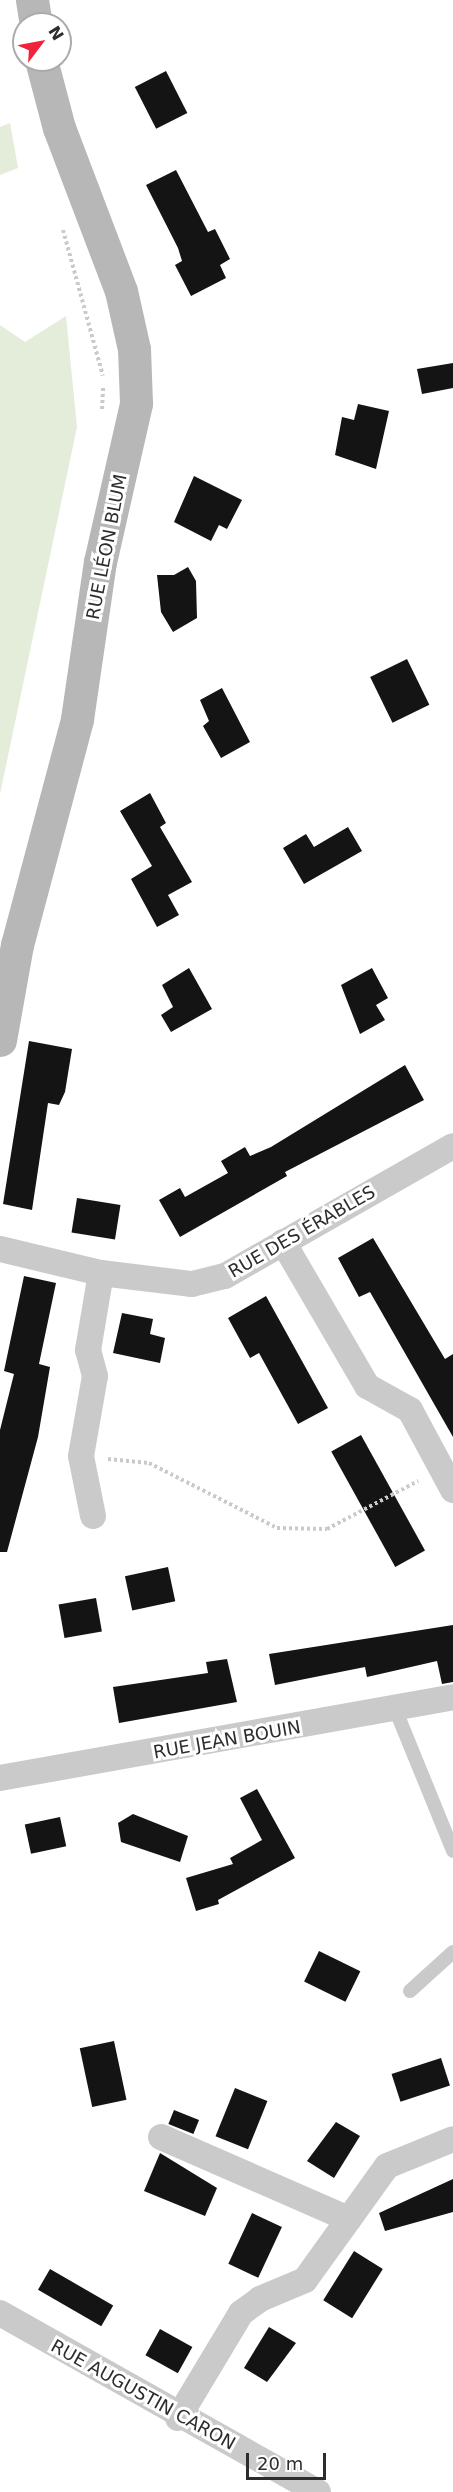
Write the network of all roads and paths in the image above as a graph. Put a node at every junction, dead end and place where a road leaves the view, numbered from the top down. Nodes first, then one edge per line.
1 (44, 72) edge
2 (59, 218) dead end
3 (102, 418) dead end
4 (0, 1040) edge
5 (453, 1146) edge
6 (283, 1242) junction
7 (0, 1249) edge
8 (100, 1273) junction
9 (81, 1456) junction
10 (448, 1482) edge
11 (93, 1516) dead end
12 (453, 1697) edge
13 (396, 1711) junction
14 (0, 1778) edge
15 (453, 1851) edge
16 (453, 1952) edge
17 (410, 1990) dead end
18 (161, 2137) dead end
19 (453, 2139) edge
20 (349, 2219) junction
21 (0, 2313) edge
22 (178, 2418) junction
23 (318, 2492) edge

1 - 4 street, RUE LÉON BLUM
2 - 3 path
5 - 6 street, RUE DES ÉRABLES
6 - 8 street, RUE DES ÉRABLES
6 - 10 street
7 - 8 street, RUE DES ÉRABLES
8 - 9 street
9 - 10 path
9 - 11 street
12 - 13 street, RUE JEAN BOUIN
13 - 14 street, RUE JEAN BOUIN
13 - 15 lane
16 - 17 lane
18 - 20 street
19 - 20 street
20 - 22 street
21 - 22 street, RUE AUGUSTIN CARON
22 - 23 street, RUE AUGUSTIN CARON

